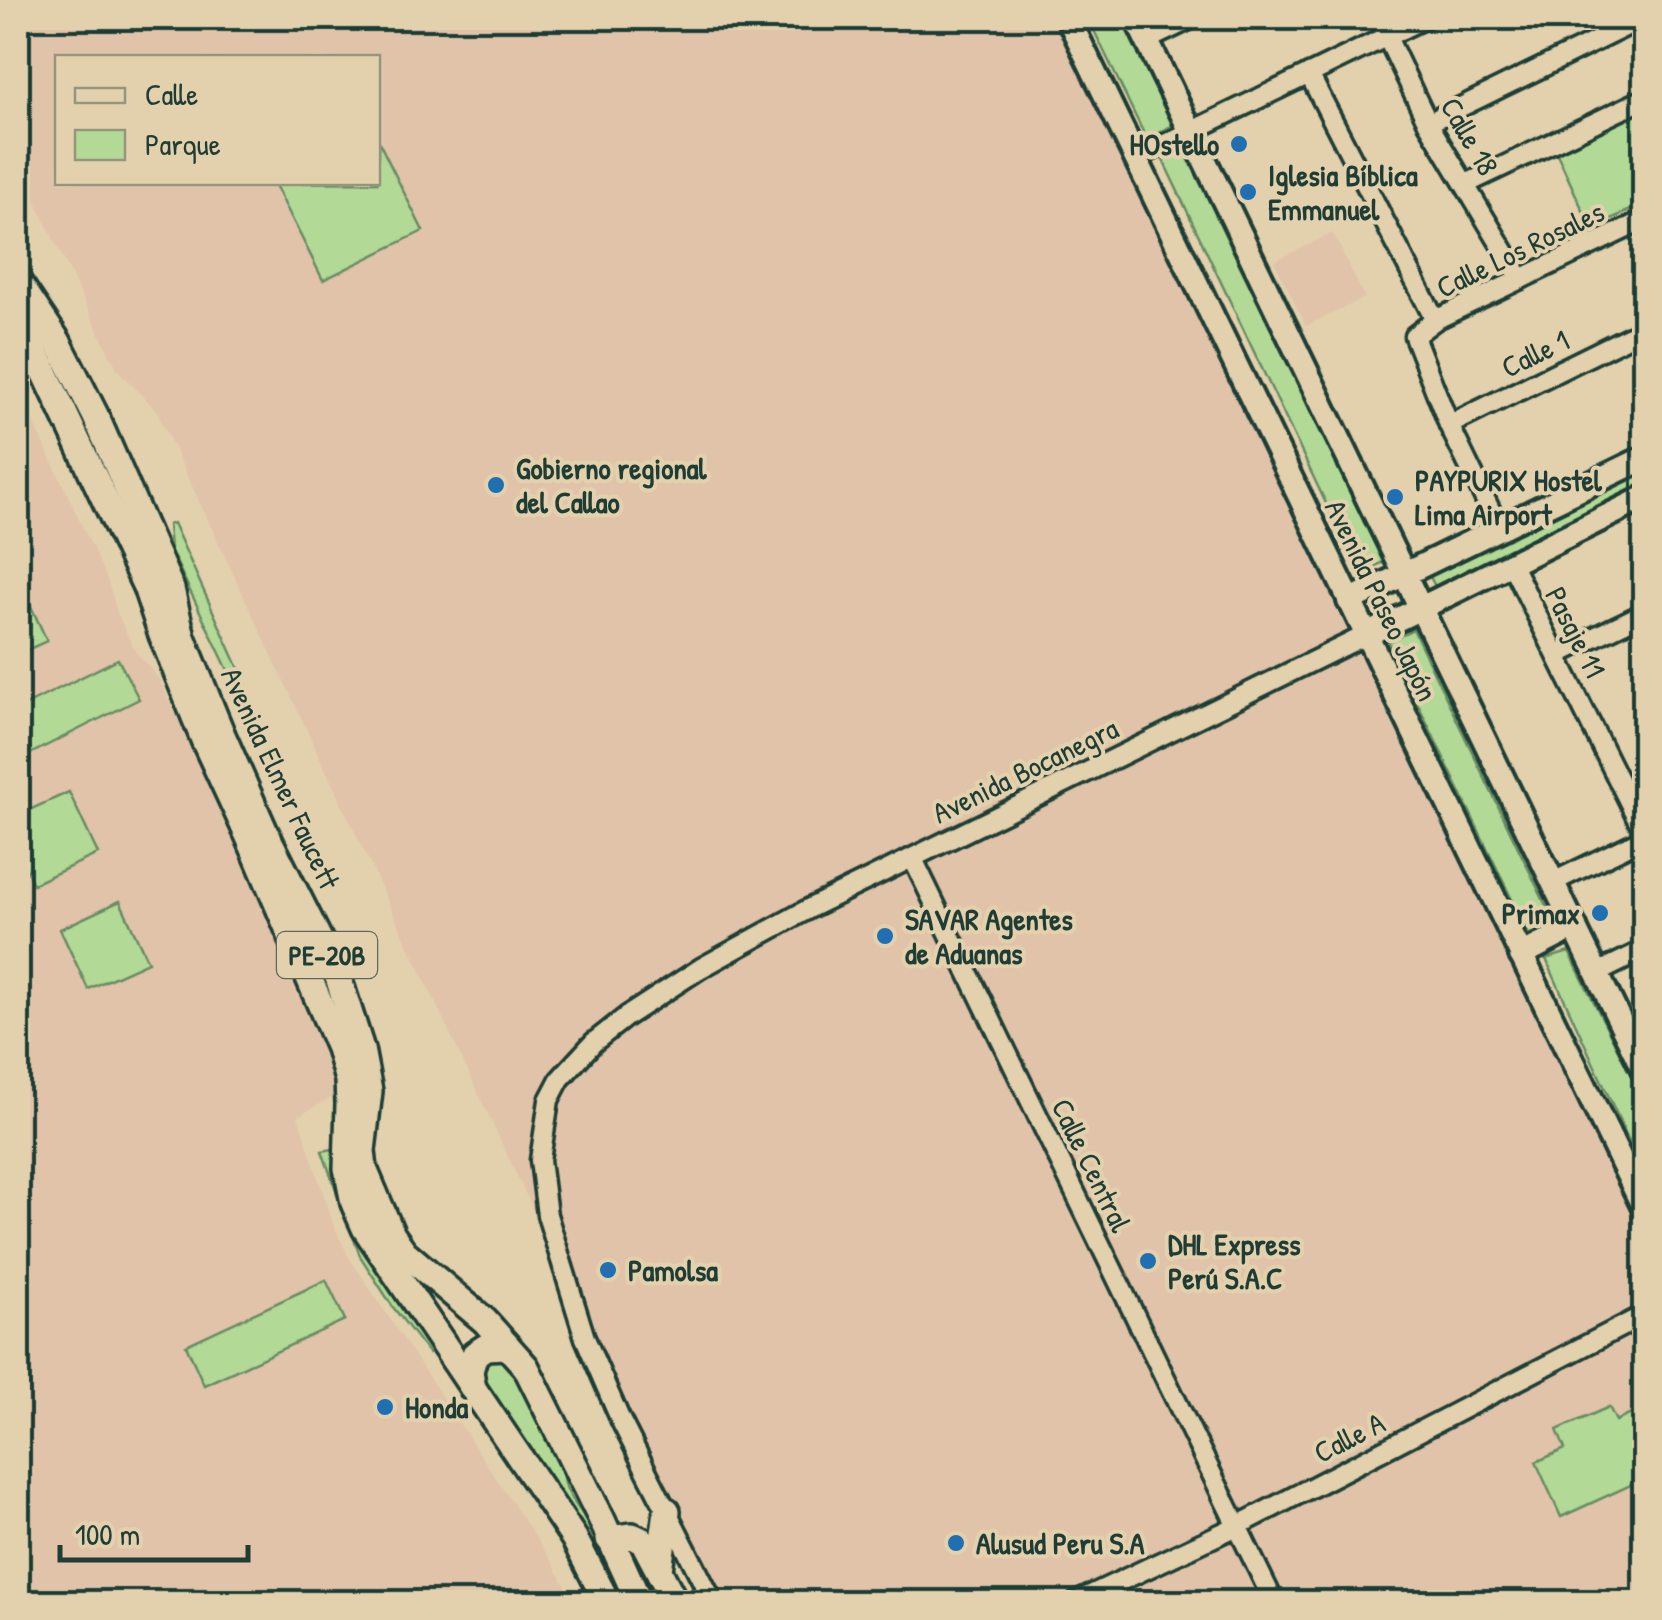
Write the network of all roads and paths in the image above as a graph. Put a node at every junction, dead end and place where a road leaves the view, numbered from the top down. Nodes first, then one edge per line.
1 (1068, 18) edge
2 (1136, 18) edge
3 (1193, 18) edge
4 (1378, 18) edge
5 (1425, 18) edge
6 (1643, 18) edge
7 (1388, 37) junction
8 (1147, 40) junction
9 (1309, 74) junction
10 (1644, 99) edge
11 (1428, 123) junction
12 (1191, 131) junction
13 (1136, 158) junction
14 (1466, 184) junction
15 (1644, 220) edge
16 (1521, 279) junction
17 (18, 282) edge
18 (18, 324) edge
19 (1427, 325) junction
20 (1644, 329) edge
21 (1449, 425) junction
22 (1644, 458) edge
23 (1644, 498) edge
24 (1499, 528) junction
25 (1512, 563) junction
26 (1405, 573) junction
27 (1349, 601) junction
28 (1420, 608) junction
29 (1644, 613) edge
30 (1366, 635) junction
31 (1557, 655) junction
32 (1644, 835) edge
33 (913, 859) junction
34 (1553, 882) junction
35 (1575, 927) junction
36 (1644, 950) edge
37 (1521, 954) junction
38 (1597, 973) junction
39 (1644, 1072) edge
40 (1644, 1208) edge
41 (1644, 1315) edge
42 (507, 1346) junction
43 (474, 1390) junction
44 (668, 1511) junction
45 (1237, 1526) junction
46 (610, 1539) junction
47 (660, 1570) junction
48 (608, 1602) edge
49 (639, 1602) edge
50 (674, 1602) edge
51 (714, 1602) edge
52 (1076, 1602) edge
53 (1274, 1602) edge

1 - 13 main road, Avenida Paseo Japón
2 - 8 main road, Avenida Paseo Japón
3 - 8 street
4 - 7 street, Calle 18
5 - 7 street
6 - 11 street
7 - 9 street
7 - 11 street, Calle 18
8 - 12 main road, Avenida Paseo Japón
9 - 12 street
9 - 19 street
10 - 14 street
11 - 14 street, Calle 18
12 - 13 street
12 - 26 main road, Avenida Paseo Japón
13 - 27 main road, Avenida Paseo Japón
14 - 16 street, Calle 18
15 - 16 street, Calle Los Rosales
16 - 19 street, Calle Los Rosales
17 - 42 highway, Avenida Elmer Faucett / PE-20B
18 - 43 highway, Avenida Elmer Faucett / PE-20B
19 - 21 street
20 - 21 street, Calle 1
21 - 24 street
22 - 24 main road
23 - 25 main road, Avenida Bocanegra
24 - 26 main road
25 - 28 main road, Avenida Bocanegra
25 - 31 street, Pasaje 11
26 - 27 main road
26 - 28 main road, Avenida Paseo Japón
27 - 30 main road, Avenida Paseo Japón
28 - 30 main road, Avenida Bocanegra
28 - 34 main road, Avenida Paseo Japón
29 - 31 street
30 - 33 street, Avenida Bocanegra
30 - 37 main road, Avenida Paseo Japón
31 - 32 street, Pasaje 11
32 - 34 street
33 - 44 street, Avenida Bocanegra
33 - 45 street, Calle Central
34 - 35 main road, Avenida Paseo Japón
35 - 37 main road
35 - 38 main road, Avenida Paseo Japón
36 - 38 street
37 - 40 main road, Avenida Paseo Japón
38 - 39 main road, Avenida Paseo Japón
41 - 45 street, Calle A
42 - 43 highway
42 - 46 highway, Avenida Elmer Faucett / PE-20B
43 - 48 highway, Avenida Elmer Faucett / PE-20B
44 - 47 highway
44 - 51 street
45 - 52 street, Calle A
45 - 53 street, Calle Central
46 - 47 highway
46 - 49 highway, Avenida Elmer Faucett / PE-20B
47 - 50 highway

